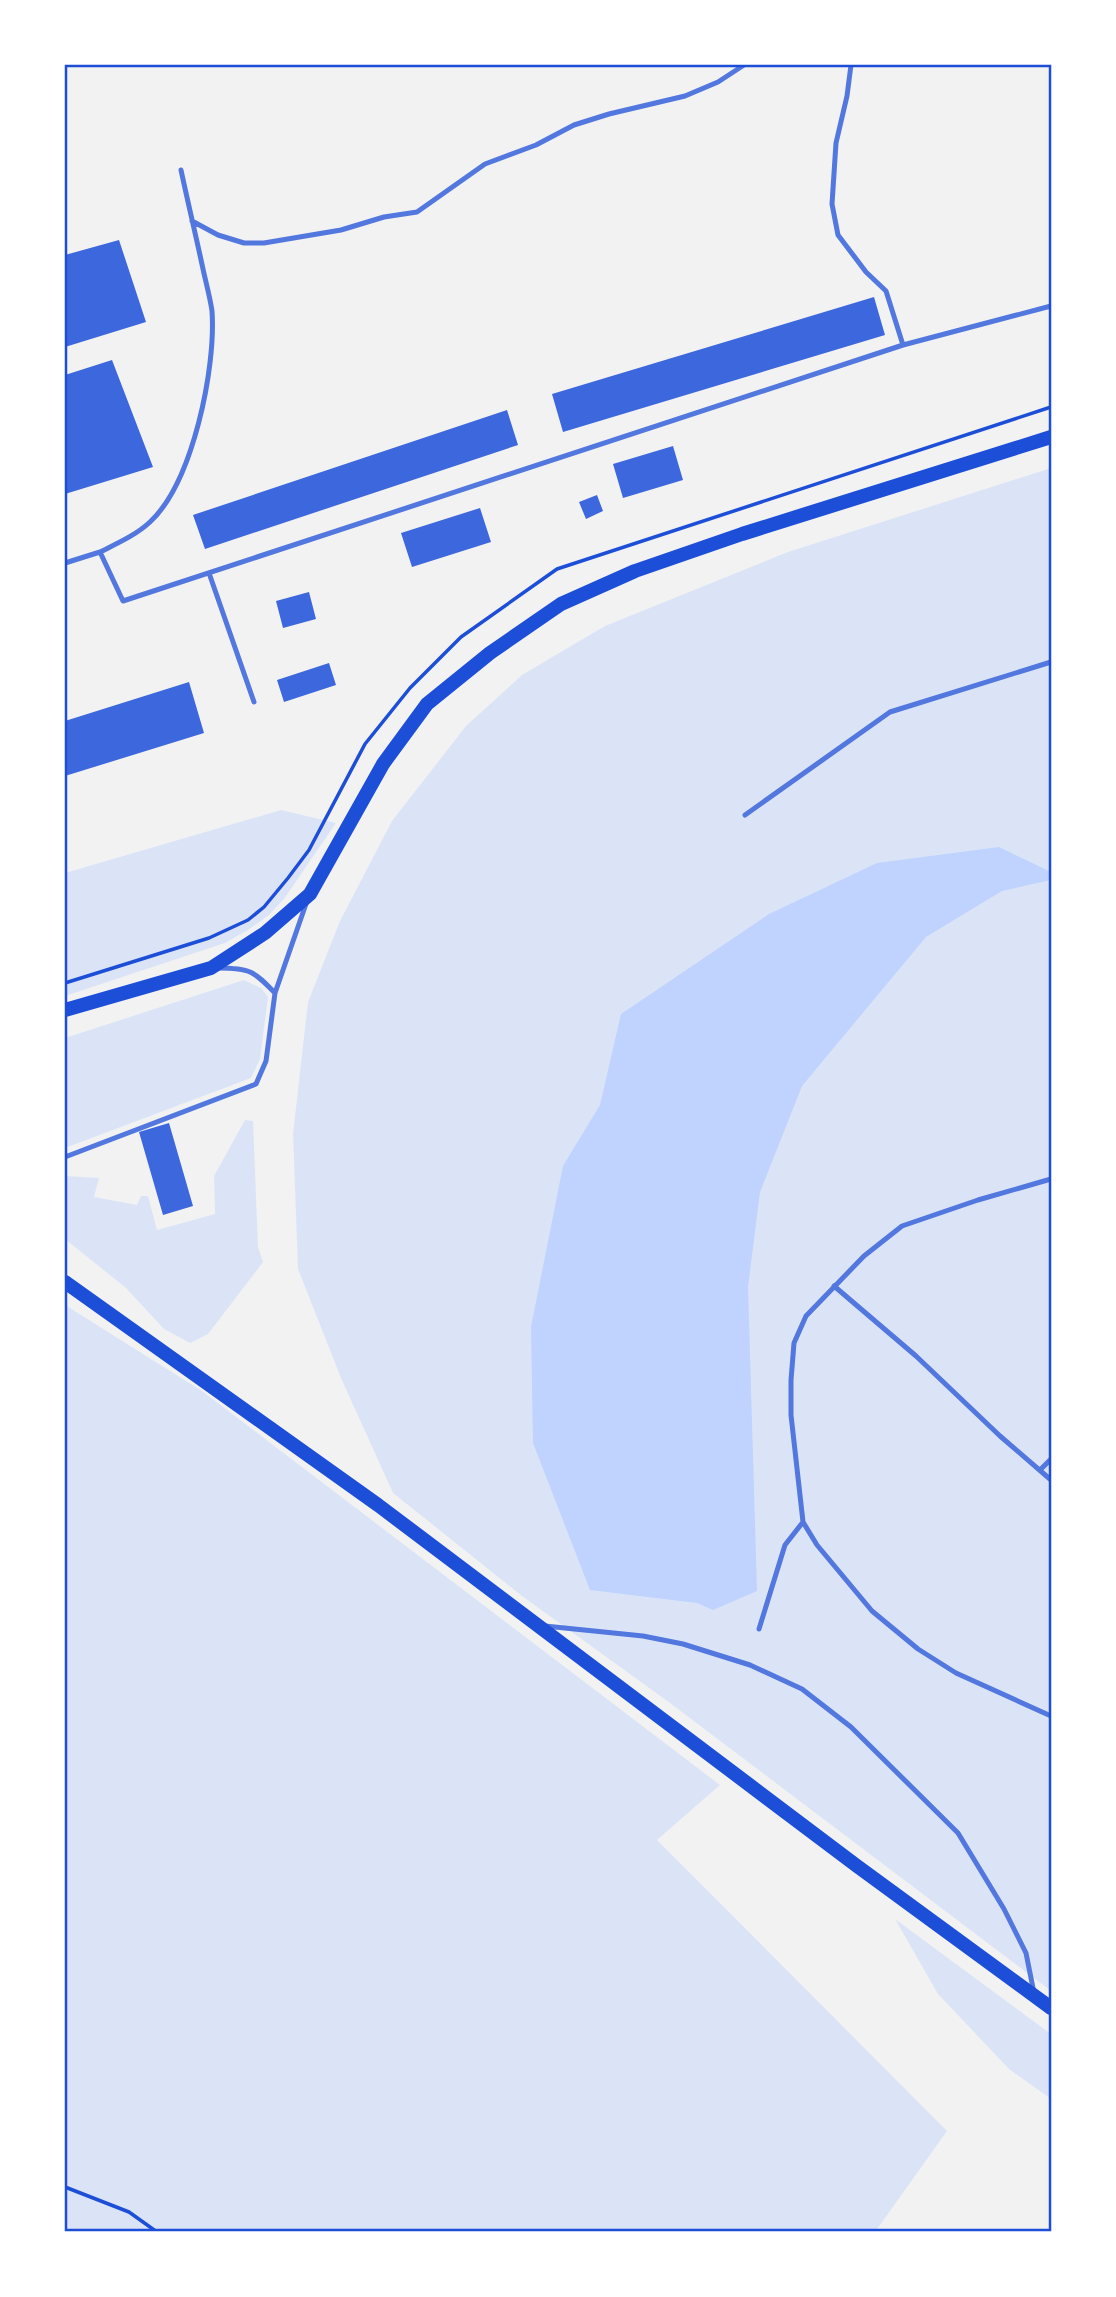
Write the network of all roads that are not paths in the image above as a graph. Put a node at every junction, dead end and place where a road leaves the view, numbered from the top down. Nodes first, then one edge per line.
1 (744, 65) edge
2 (851, 65) edge
3 (181, 170) dead end
4 (192, 221) junction
5 (1051, 306) edge
6 (903, 345) junction
7 (1051, 437) edge
8 (100, 552) junction
9 (65, 563) edge
10 (209, 573) junction
11 (1051, 662) edge
12 (254, 702) dead end
13 (745, 815) dead end
14 (310, 894) junction
15 (211, 968) junction
16 (275, 993) junction
17 (65, 1010) edge
18 (65, 1157) edge
19 (1051, 1179) edge
20 (65, 1282) edge
21 (834, 1286) junction
22 (1051, 1459) edge
23 (1040, 1470) junction
24 (1051, 1480) edge
25 (803, 1522) junction
26 (538, 1626) junction
27 (759, 1629) dead end
28 (1051, 1716) edge
29 (1034, 1995) junction
30 (1051, 2008) edge

1 - 4 lane
2 - 6 lane
3 - 4 lane
4 - 8 lane
5 - 6 lane
6 - 10 lane
7 - 14 main road
8 - 9 lane
8 - 10 lane
10 - 12 lane
11 - 13 lane
14 - 15 main road
14 - 16 lane
15 - 16 lane
15 - 17 main road
16 - 18 lane
19 - 21 lane
20 - 26 main road
21 - 23 lane
21 - 25 lane
22 - 23 lane
23 - 24 lane
25 - 27 lane
25 - 28 lane
26 - 29 main road
26 - 29 lane
29 - 30 main road

